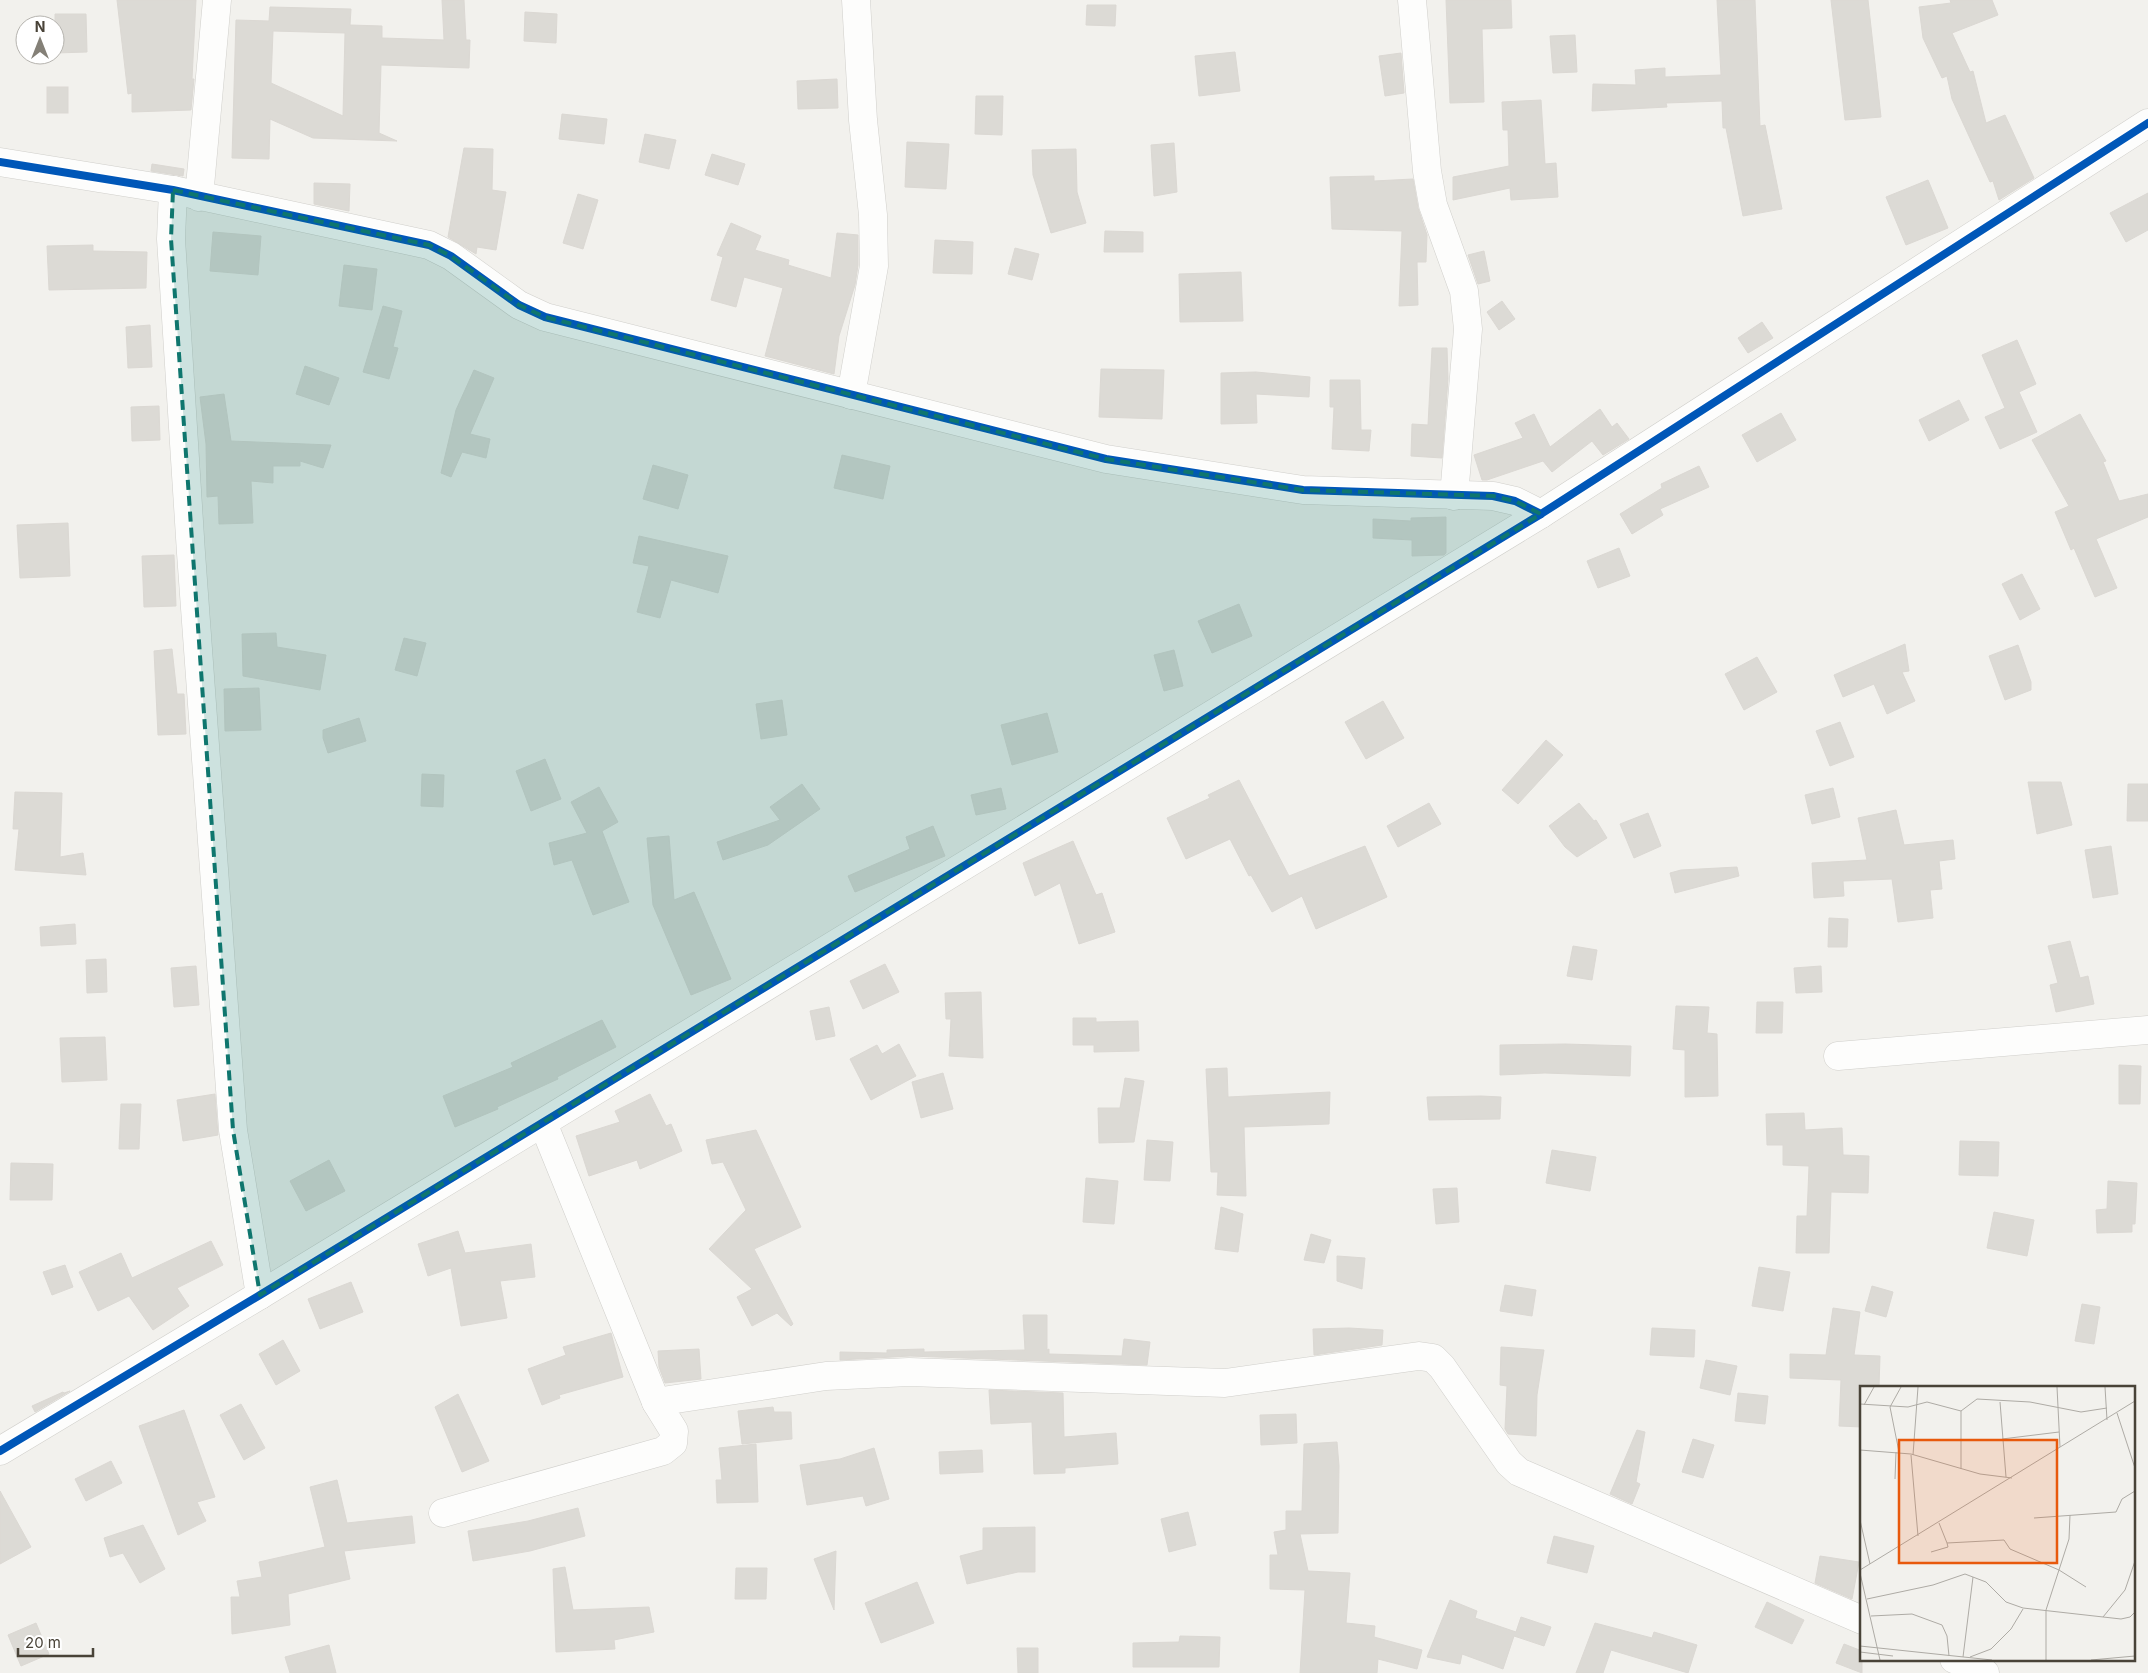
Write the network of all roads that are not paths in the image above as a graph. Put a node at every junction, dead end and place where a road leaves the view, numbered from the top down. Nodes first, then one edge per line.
1 (217, 0) edge
2 (856, 0) edge
3 (1412, 0) edge
4 (2148, 123) edge
5 (0, 162) edge
6 (173, 190) junction
7 (199, 197) junction
8 (851, 395) junction
9 (1454, 496) junction
10 (1541, 514) junction
11 (2148, 1030) edge
12 (1838, 1056) dead end
13 (543, 1123) junction
14 (260, 1295) junction
15 (656, 1402) junction
16 (0, 1451) edge
17 (443, 1512) dead end
18 (1860, 1619) edge
19 (1956, 1660) edge
20 (1985, 1673) edge

1 - 7 street
2 - 8 street
3 - 9 street
4 - 10 street
5 - 6 street
6 - 7 street
6 - 14 street
7 - 8 street
8 - 9 street
9 - 10 street
10 - 13 street
11 - 12 street
13 - 14 street
13 - 15 street
14 - 16 street
15 - 17 street
15 - 18 street
19 - 20 street

